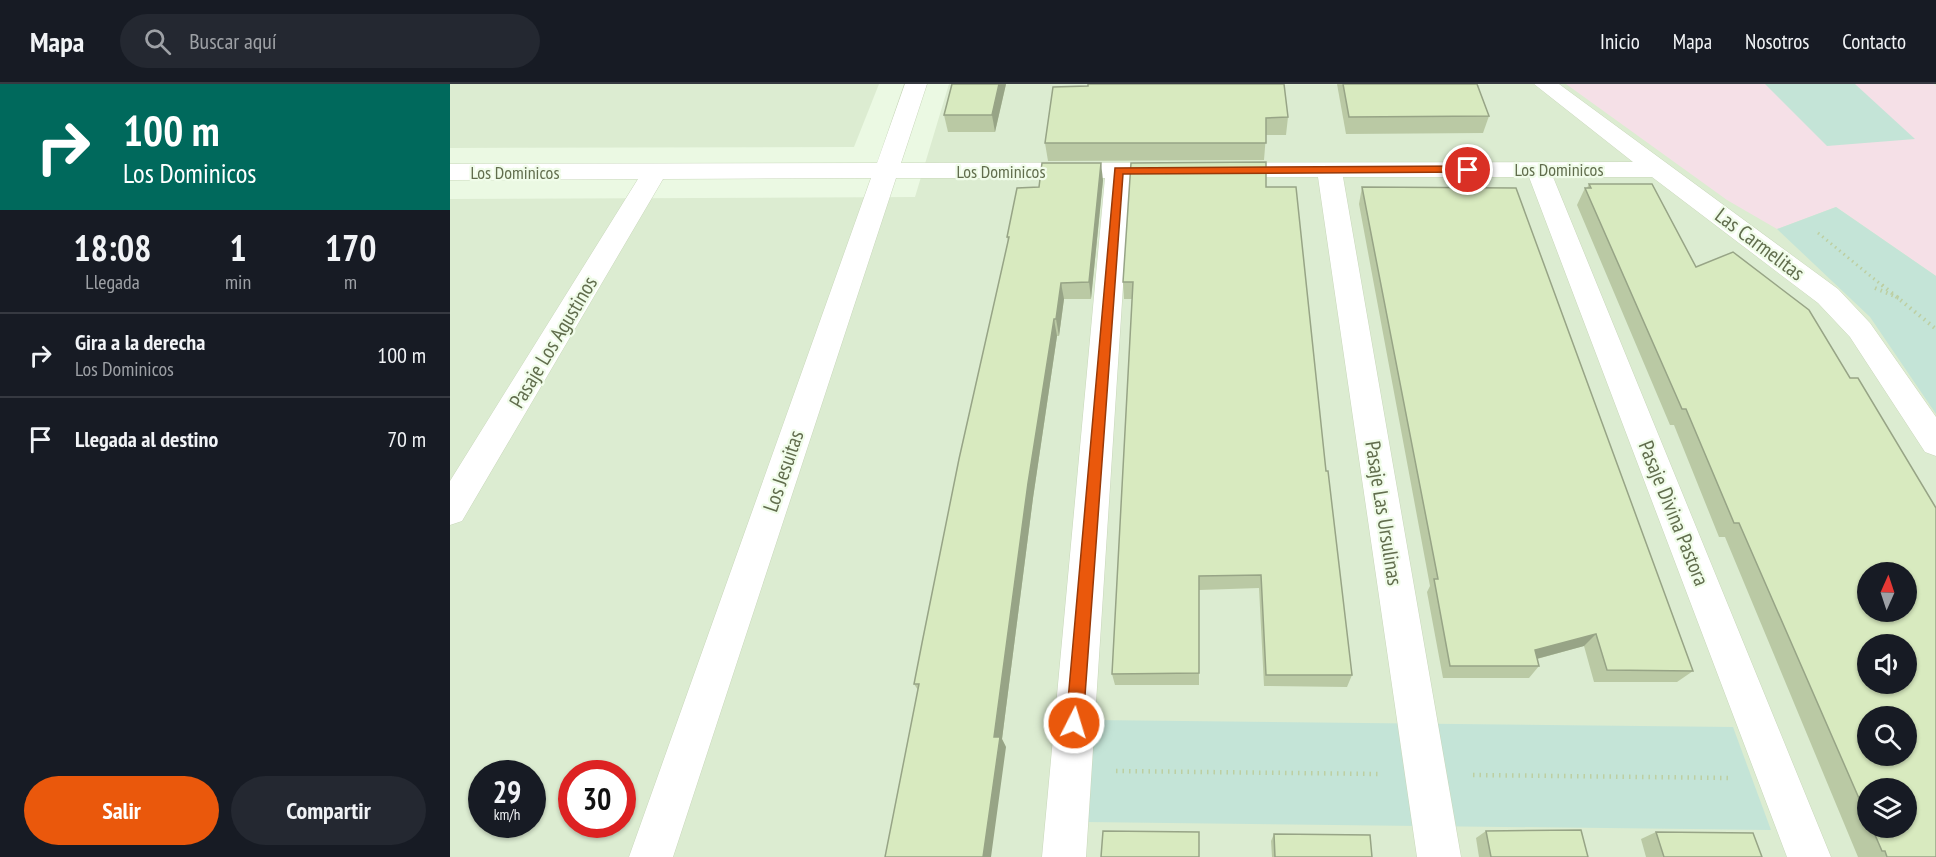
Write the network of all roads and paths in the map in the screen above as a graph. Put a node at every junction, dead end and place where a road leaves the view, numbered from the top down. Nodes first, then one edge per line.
1 (916, 84) edge
2 (1545, 84) edge
3 (1538, 169) junction
4 (1660, 169) junction
5 (1329, 170) junction
6 (886, 171) junction
7 (1118, 171) junction
8 (450, 172) edge
9 (655, 172) junction
10 (1818, 232) dead end
11 (1936, 329) edge
12 (1936, 443) edge
13 (450, 511) edge
14 (651, 857) edge
15 (1064, 857) edge
16 (1439, 857) edge
17 (1809, 857) edge

1 - 6 street, Los Jesuitas
2 - 4 street, Las Carmelitas
3 - 4 street, Los Dominicos
3 - 5 street, Los Dominicos
3 - 17 street, Pasaje Divina Pastora
4 - 12 street, Las Carmelitas
5 - 7 street, Los Dominicos
5 - 16 street, Pasaje Las Ursulinas
6 - 7 street, Los Dominicos
6 - 9 street, Los Dominicos
6 - 14 street, Los Jesuitas
7 - 15 street
8 - 9 street, Los Dominicos
9 - 13 street, Pasaje Los Agustinos
10 - 11 path

